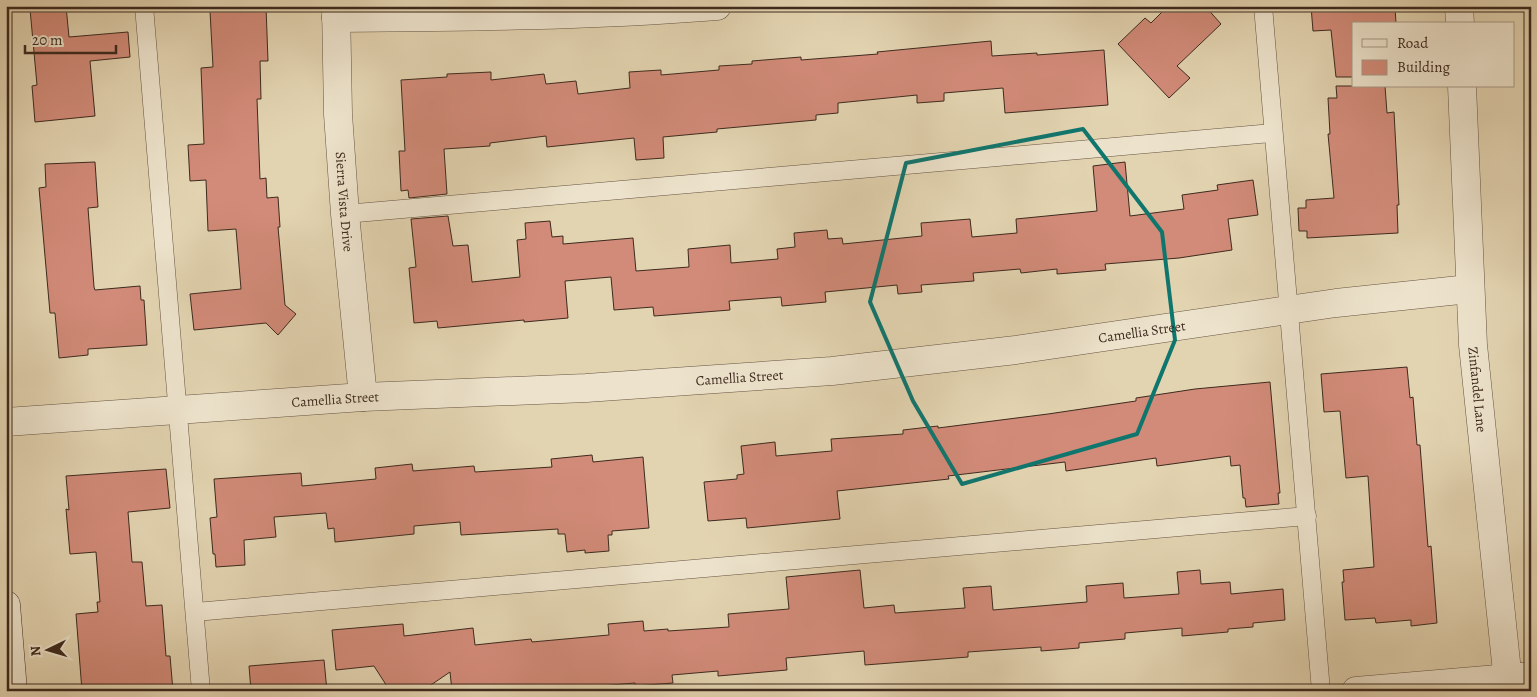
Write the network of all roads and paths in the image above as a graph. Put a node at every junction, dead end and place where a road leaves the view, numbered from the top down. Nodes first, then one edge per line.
1 (144, 6) edge
2 (717, 6) edge
3 (1263, 6) edge
4 (1459, 6) edge
5 (336, 12) edge
6 (1460, 22) edge
7 (1462, 88) edge
8 (1273, 132) junction
9 (345, 214) junction
10 (1469, 289) junction
11 (1289, 309) junction
12 (363, 396) junction
13 (178, 410) junction
14 (6, 422) edge
15 (1307, 516) junction
16 (6, 605) edge
17 (195, 612) junction
18 (1516, 682) edge
19 (14, 691) edge
20 (202, 691) edge
21 (1321, 691) edge
22 (1356, 691) edge

1 - 13 lane
2 - 5 street
3 - 8 lane
4 - 6 street
5 - 9 street, Sierra Vista Drive
7 - 10 street, Zinfandel Lane
8 - 9 lane
8 - 11 lane
9 - 12 street, Sierra Vista Drive
10 - 11 street, Camellia Street
10 - 18 street, Zinfandel Lane
11 - 12 street, Camellia Street
11 - 15 lane
12 - 13 street, Camellia Street
13 - 14 street, Camellia Street
13 - 17 lane
15 - 17 lane
15 - 21 lane
16 - 19 street
17 - 20 lane
18 - 22 street

